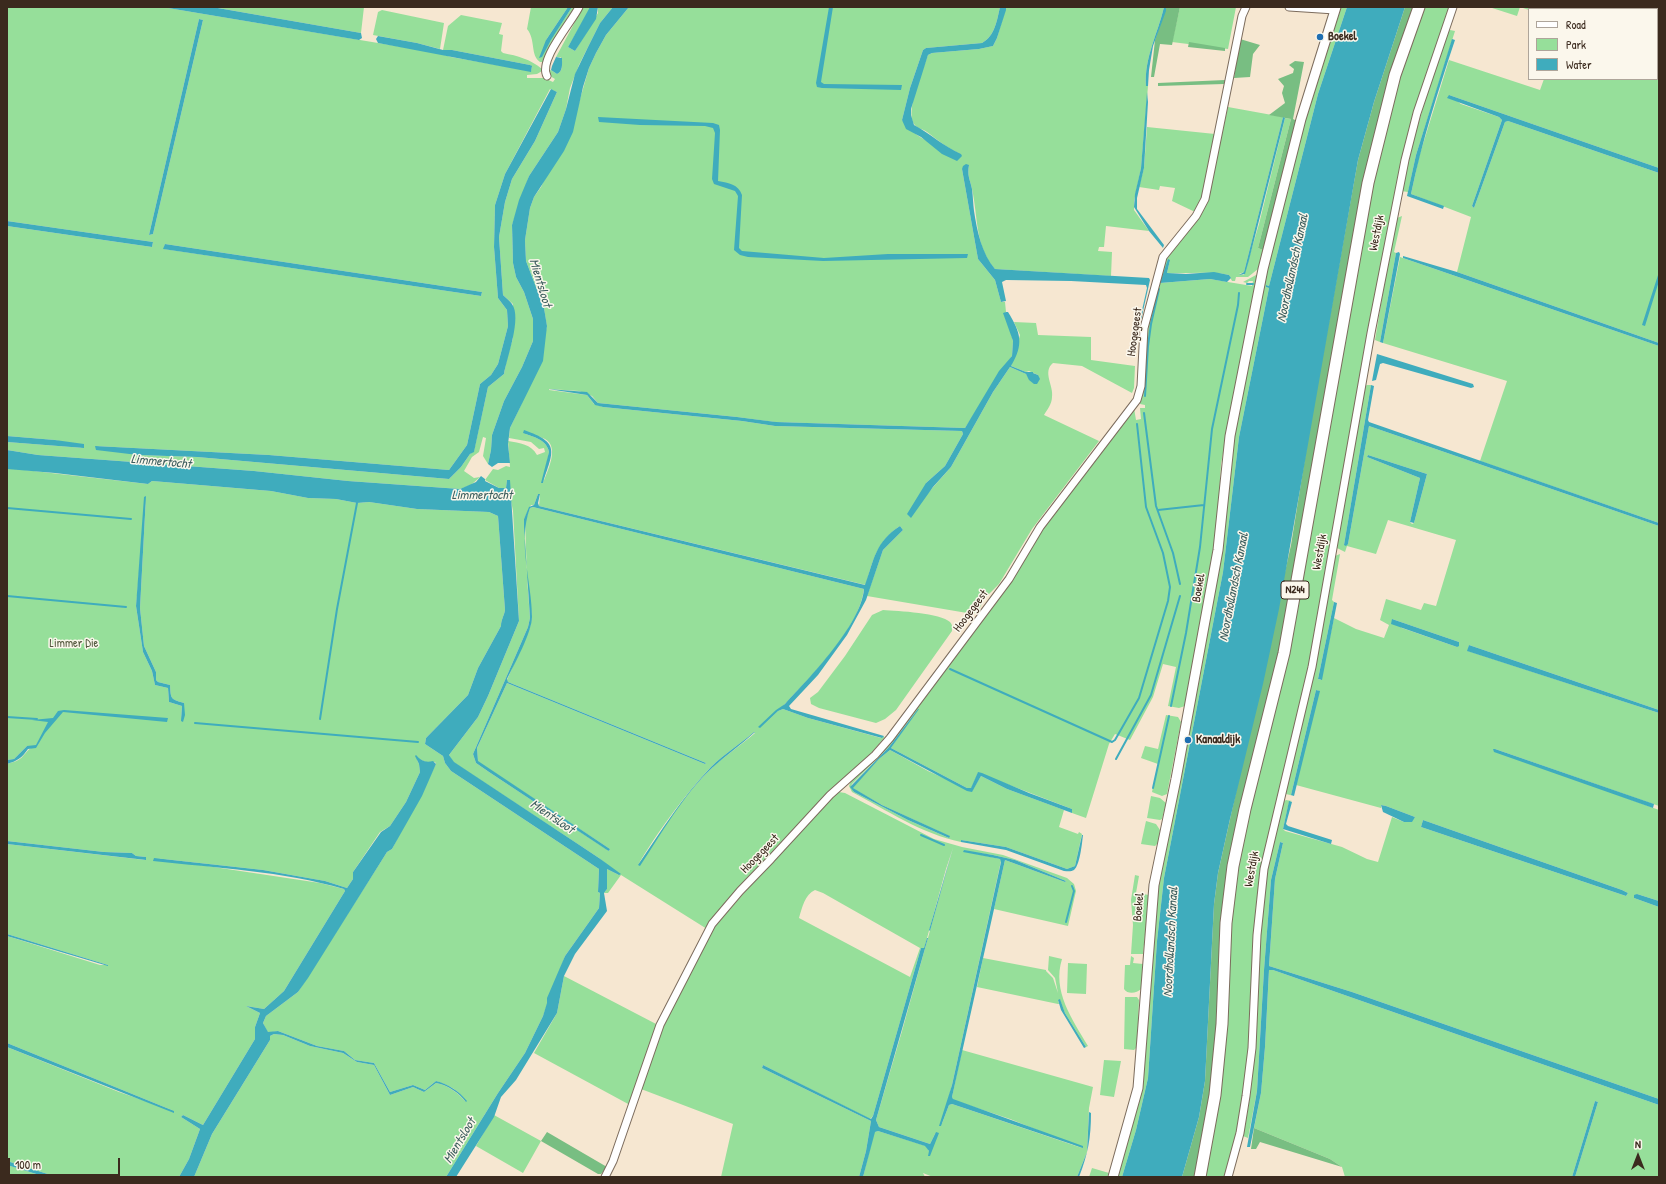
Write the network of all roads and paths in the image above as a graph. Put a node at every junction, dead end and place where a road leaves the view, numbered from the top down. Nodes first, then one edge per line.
1 (579, 7) edge
2 (1246, 7) edge
3 (1289, 7) edge
4 (1419, 7) edge
5 (1453, 7) edge
6 (1335, 8) edge
7 (547, 76) dead end
8 (609, 1176) edge
9 (1113, 1177) edge
10 (1200, 1177) edge
11 (1228, 1177) edge

1 - 7 street
2 - 8 street, Hoogegeest
3 - 6 street
4 - 10 main road, Westdijk / N244
5 - 11 street, Westdijk
6 - 9 street, Boekel

